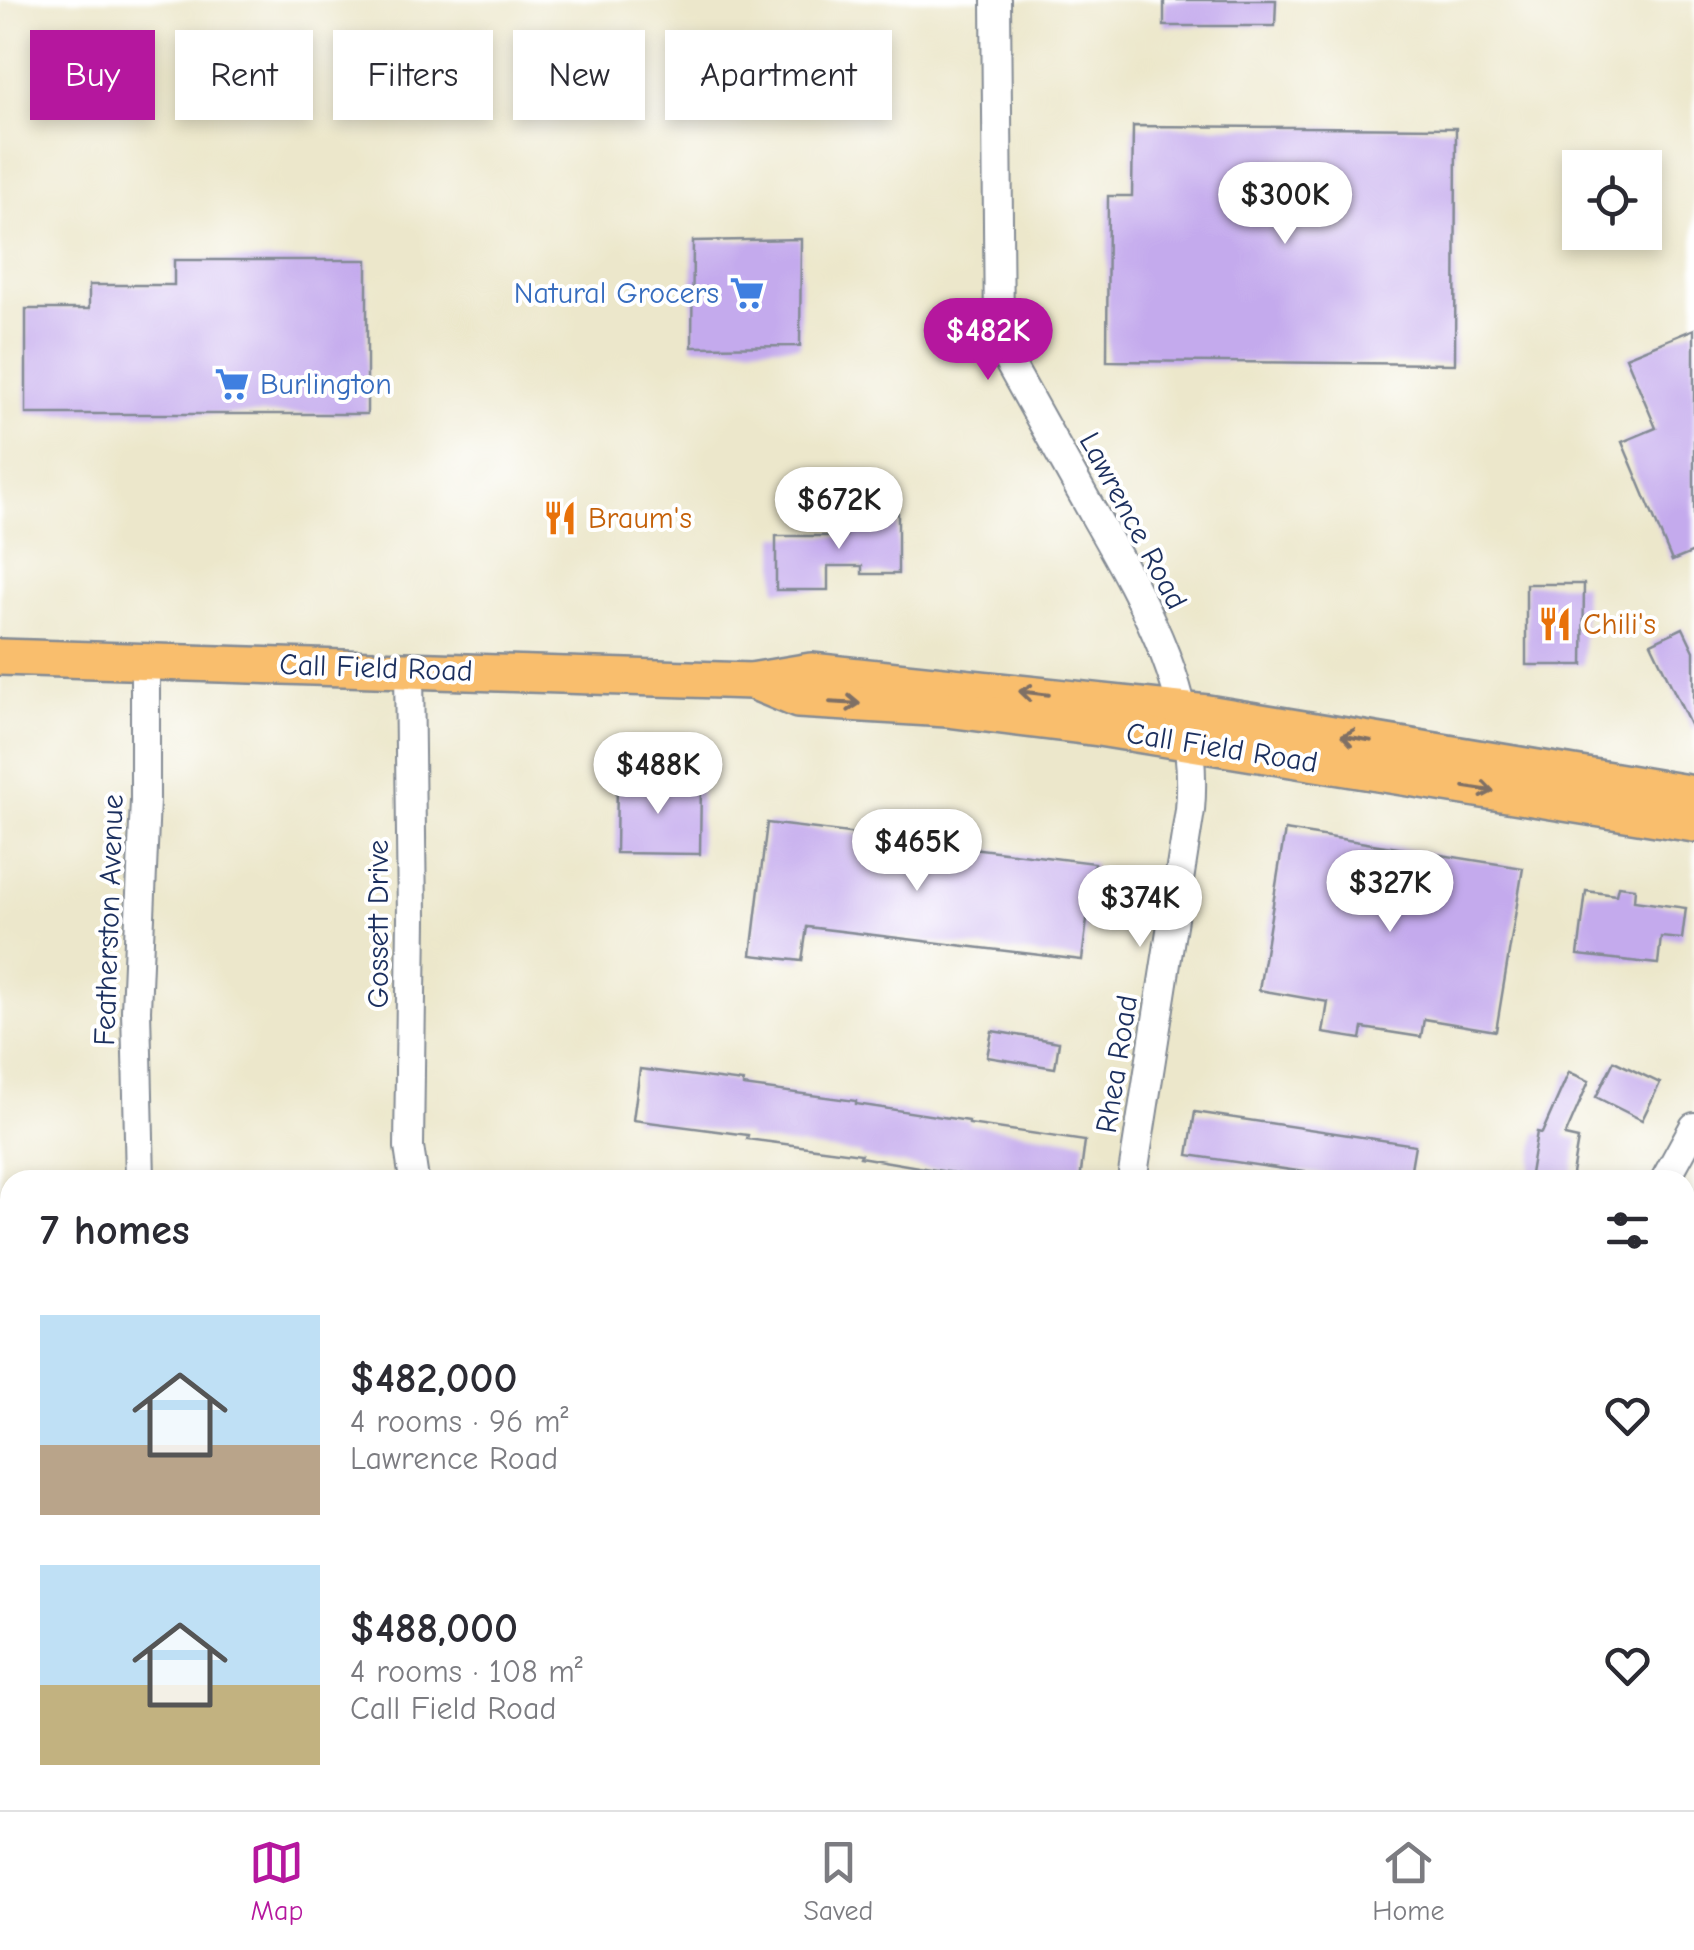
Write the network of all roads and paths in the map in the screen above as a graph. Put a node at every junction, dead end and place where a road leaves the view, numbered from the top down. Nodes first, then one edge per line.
1 (996, 0) edge
2 (0, 658) edge
3 (145, 662) junction
4 (409, 668) junction
5 (1186, 725) junction
6 (1588, 792) junction
7 (1694, 794) edge
8 (1694, 824) edge
9 (1694, 1127) edge
10 (140, 1170) edge
11 (412, 1170) edge
12 (1134, 1170) edge
13 (1670, 1170) edge

1 - 5 street, Lawrence Road
2 - 3 main road, Call Field Road
3 - 4 main road, Call Field Road
3 - 10 street, Featherston Avenue
4 - 5 main road, Call Field Road
4 - 11 street, Gossett Drive
5 - 6 main road, Call Field Road
5 - 12 street, Rhea Road
6 - 7 main road, Call Field Road
6 - 8 main road, Call Field Road
9 - 13 street

